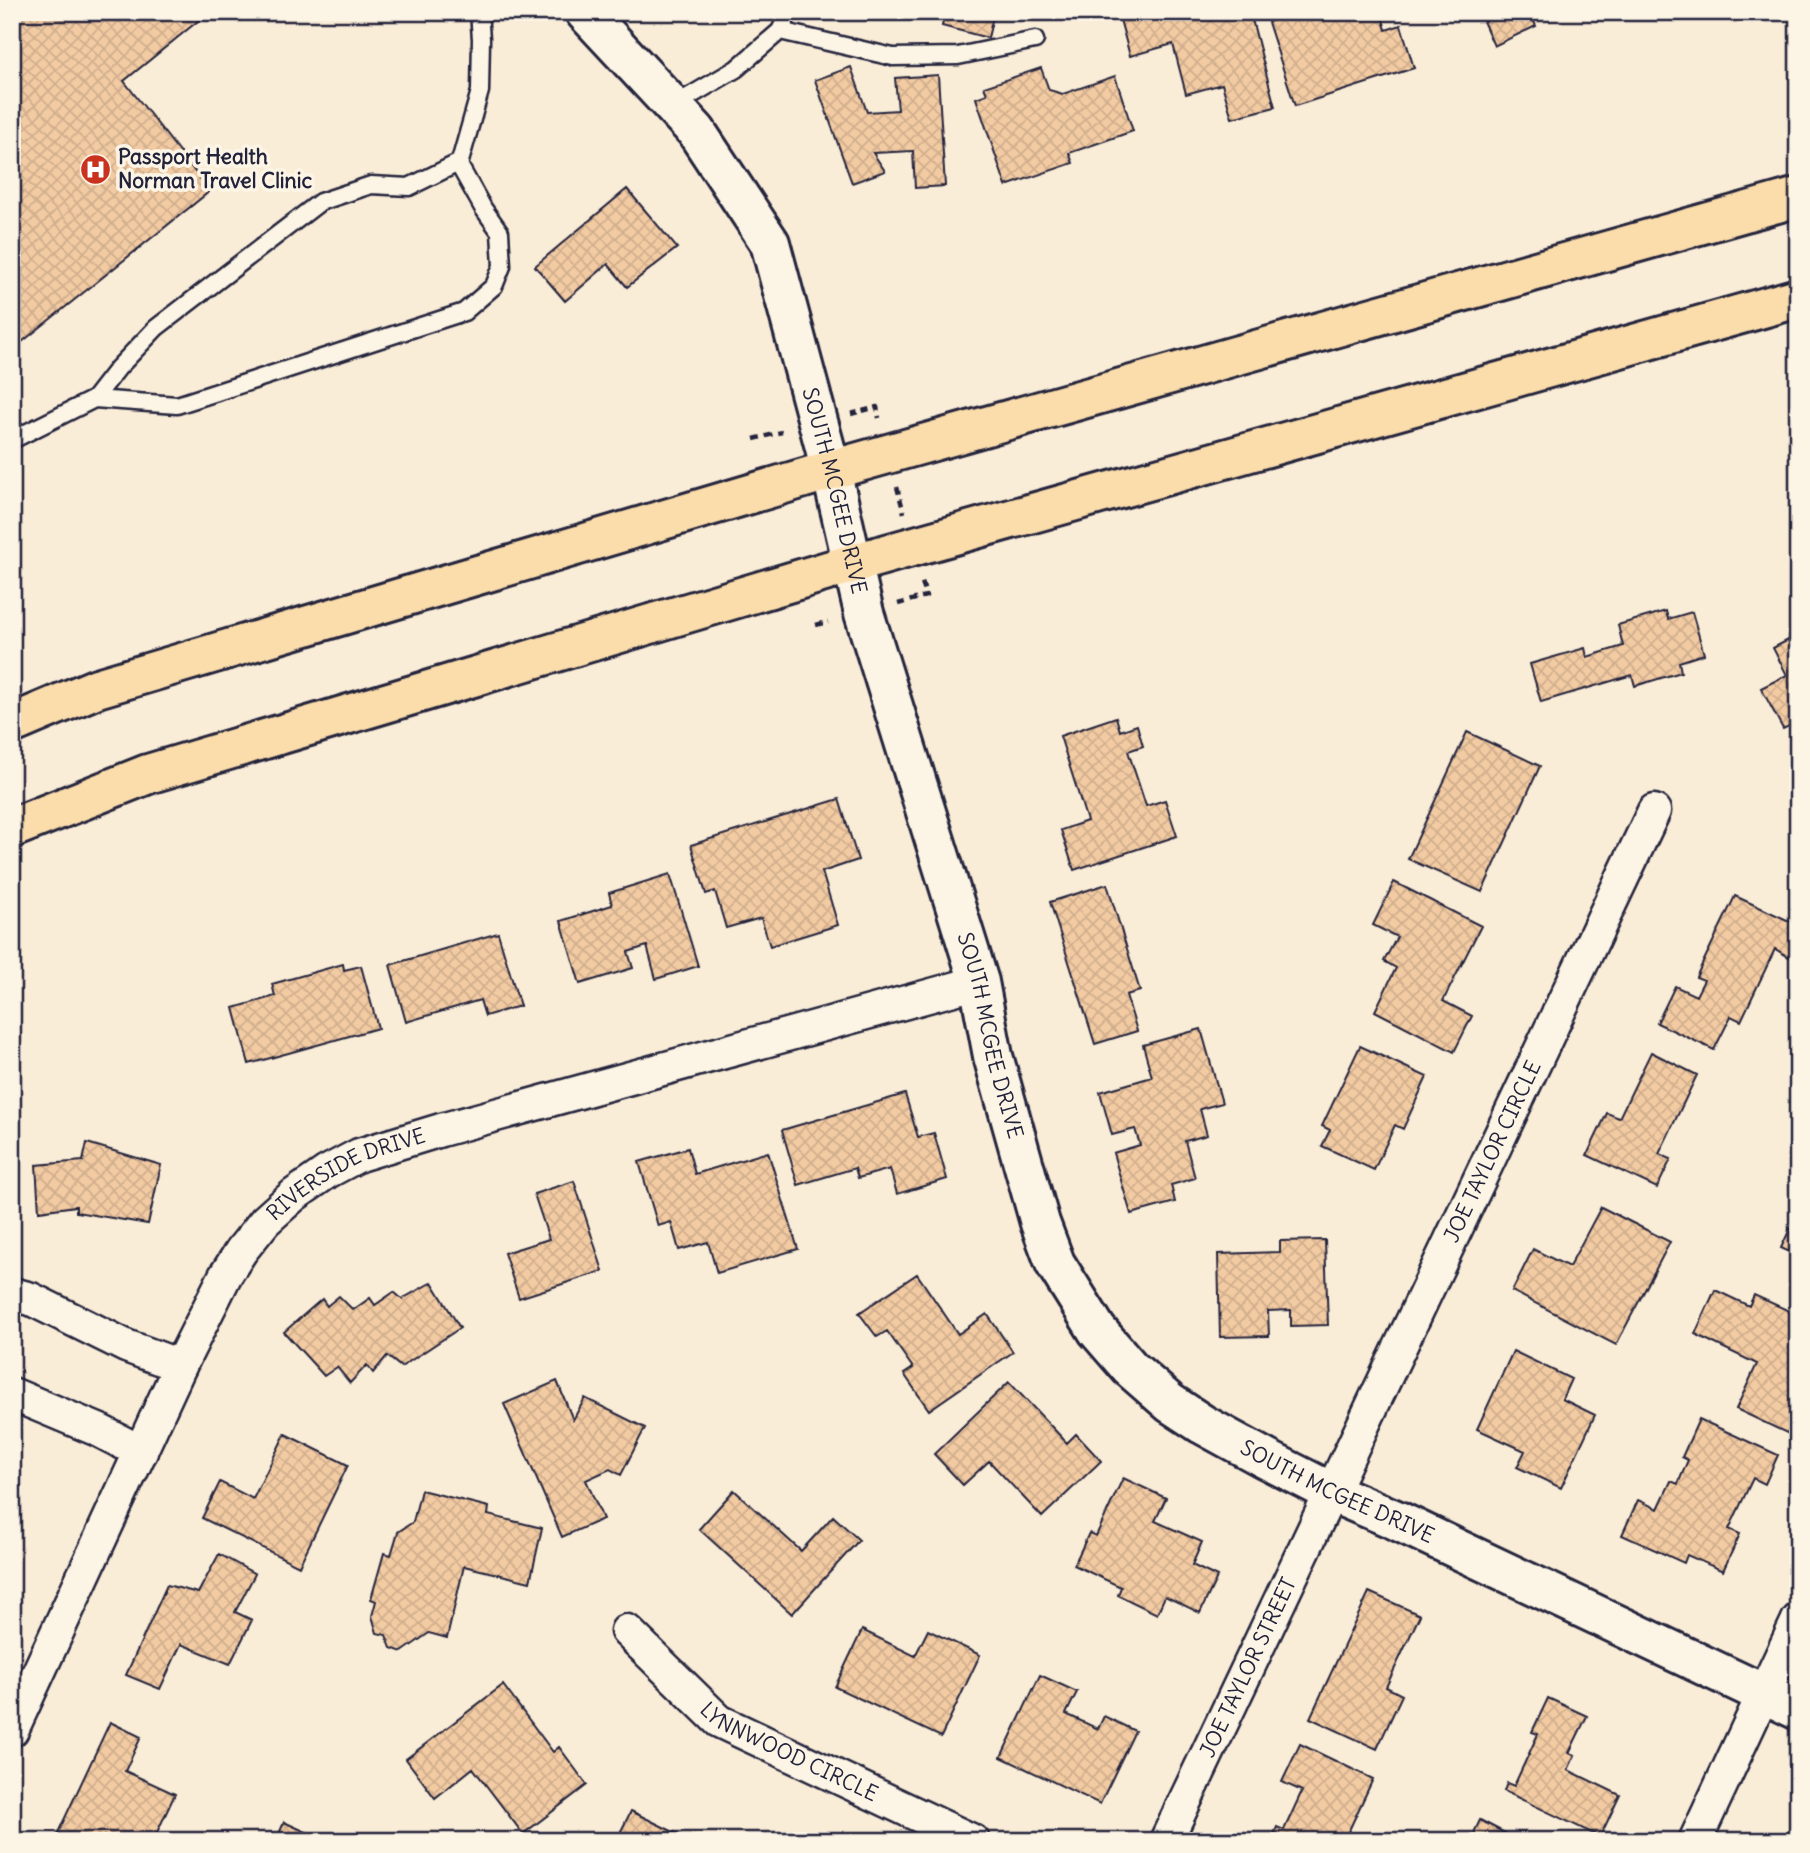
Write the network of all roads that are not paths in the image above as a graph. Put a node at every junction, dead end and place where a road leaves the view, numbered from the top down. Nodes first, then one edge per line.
1 (479, 12) edge
2 (585, 12) edge
3 (789, 12) edge
4 (780, 31) junction
5 (1035, 40) dead end
6 (673, 106) junction
7 (458, 164) junction
8 (1798, 197) edge
9 (1798, 298) edge
10 (94, 399) junction
11 (12, 440) edge
12 (831, 470) junction
13 (851, 564) junction
14 (12, 724) edge
15 (1654, 811) dead end
16 (12, 828) edge
17 (979, 982) junction
18 (12, 1294) edge
19 (180, 1366) junction
20 (12, 1394) edge
21 (141, 1452) junction
22 (1333, 1493) junction
23 (1798, 1620) edge
24 (627, 1631) dead end
25 (1781, 1702) edge
26 (12, 1730) edge
27 (974, 1841) edge
28 (1166, 1841) edge
29 (1695, 1841) edge

1 - 7 lane
2 - 6 street, SOUTH MCGEE DRIVE
3 - 4 lane
4 - 5 lane
4 - 6 lane
6 - 12 street, SOUTH MCGEE DRIVE
7 - 10 lane
7 - 10 lane
8 - 12 highway
9 - 13 highway
10 - 11 lane
12 - 13 street, SOUTH MCGEE DRIVE
12 - 14 highway
13 - 16 highway
13 - 17 street, SOUTH MCGEE DRIVE
15 - 22 street, JOE TAYLOR CIRCLE
17 - 19 street, RIVERSIDE DRIVE
17 - 22 street, SOUTH MCGEE DRIVE
18 - 19 street
19 - 21 street, RIVERSIDE DRIVE
20 - 21 street
21 - 26 street, RIVERSIDE DRIVE
22 - 25 street, SOUTH MCGEE DRIVE
22 - 28 street, JOE TAYLOR STREET
23 - 25 street
24 - 27 street, LYNNWOOD CIRCLE
25 - 29 street

